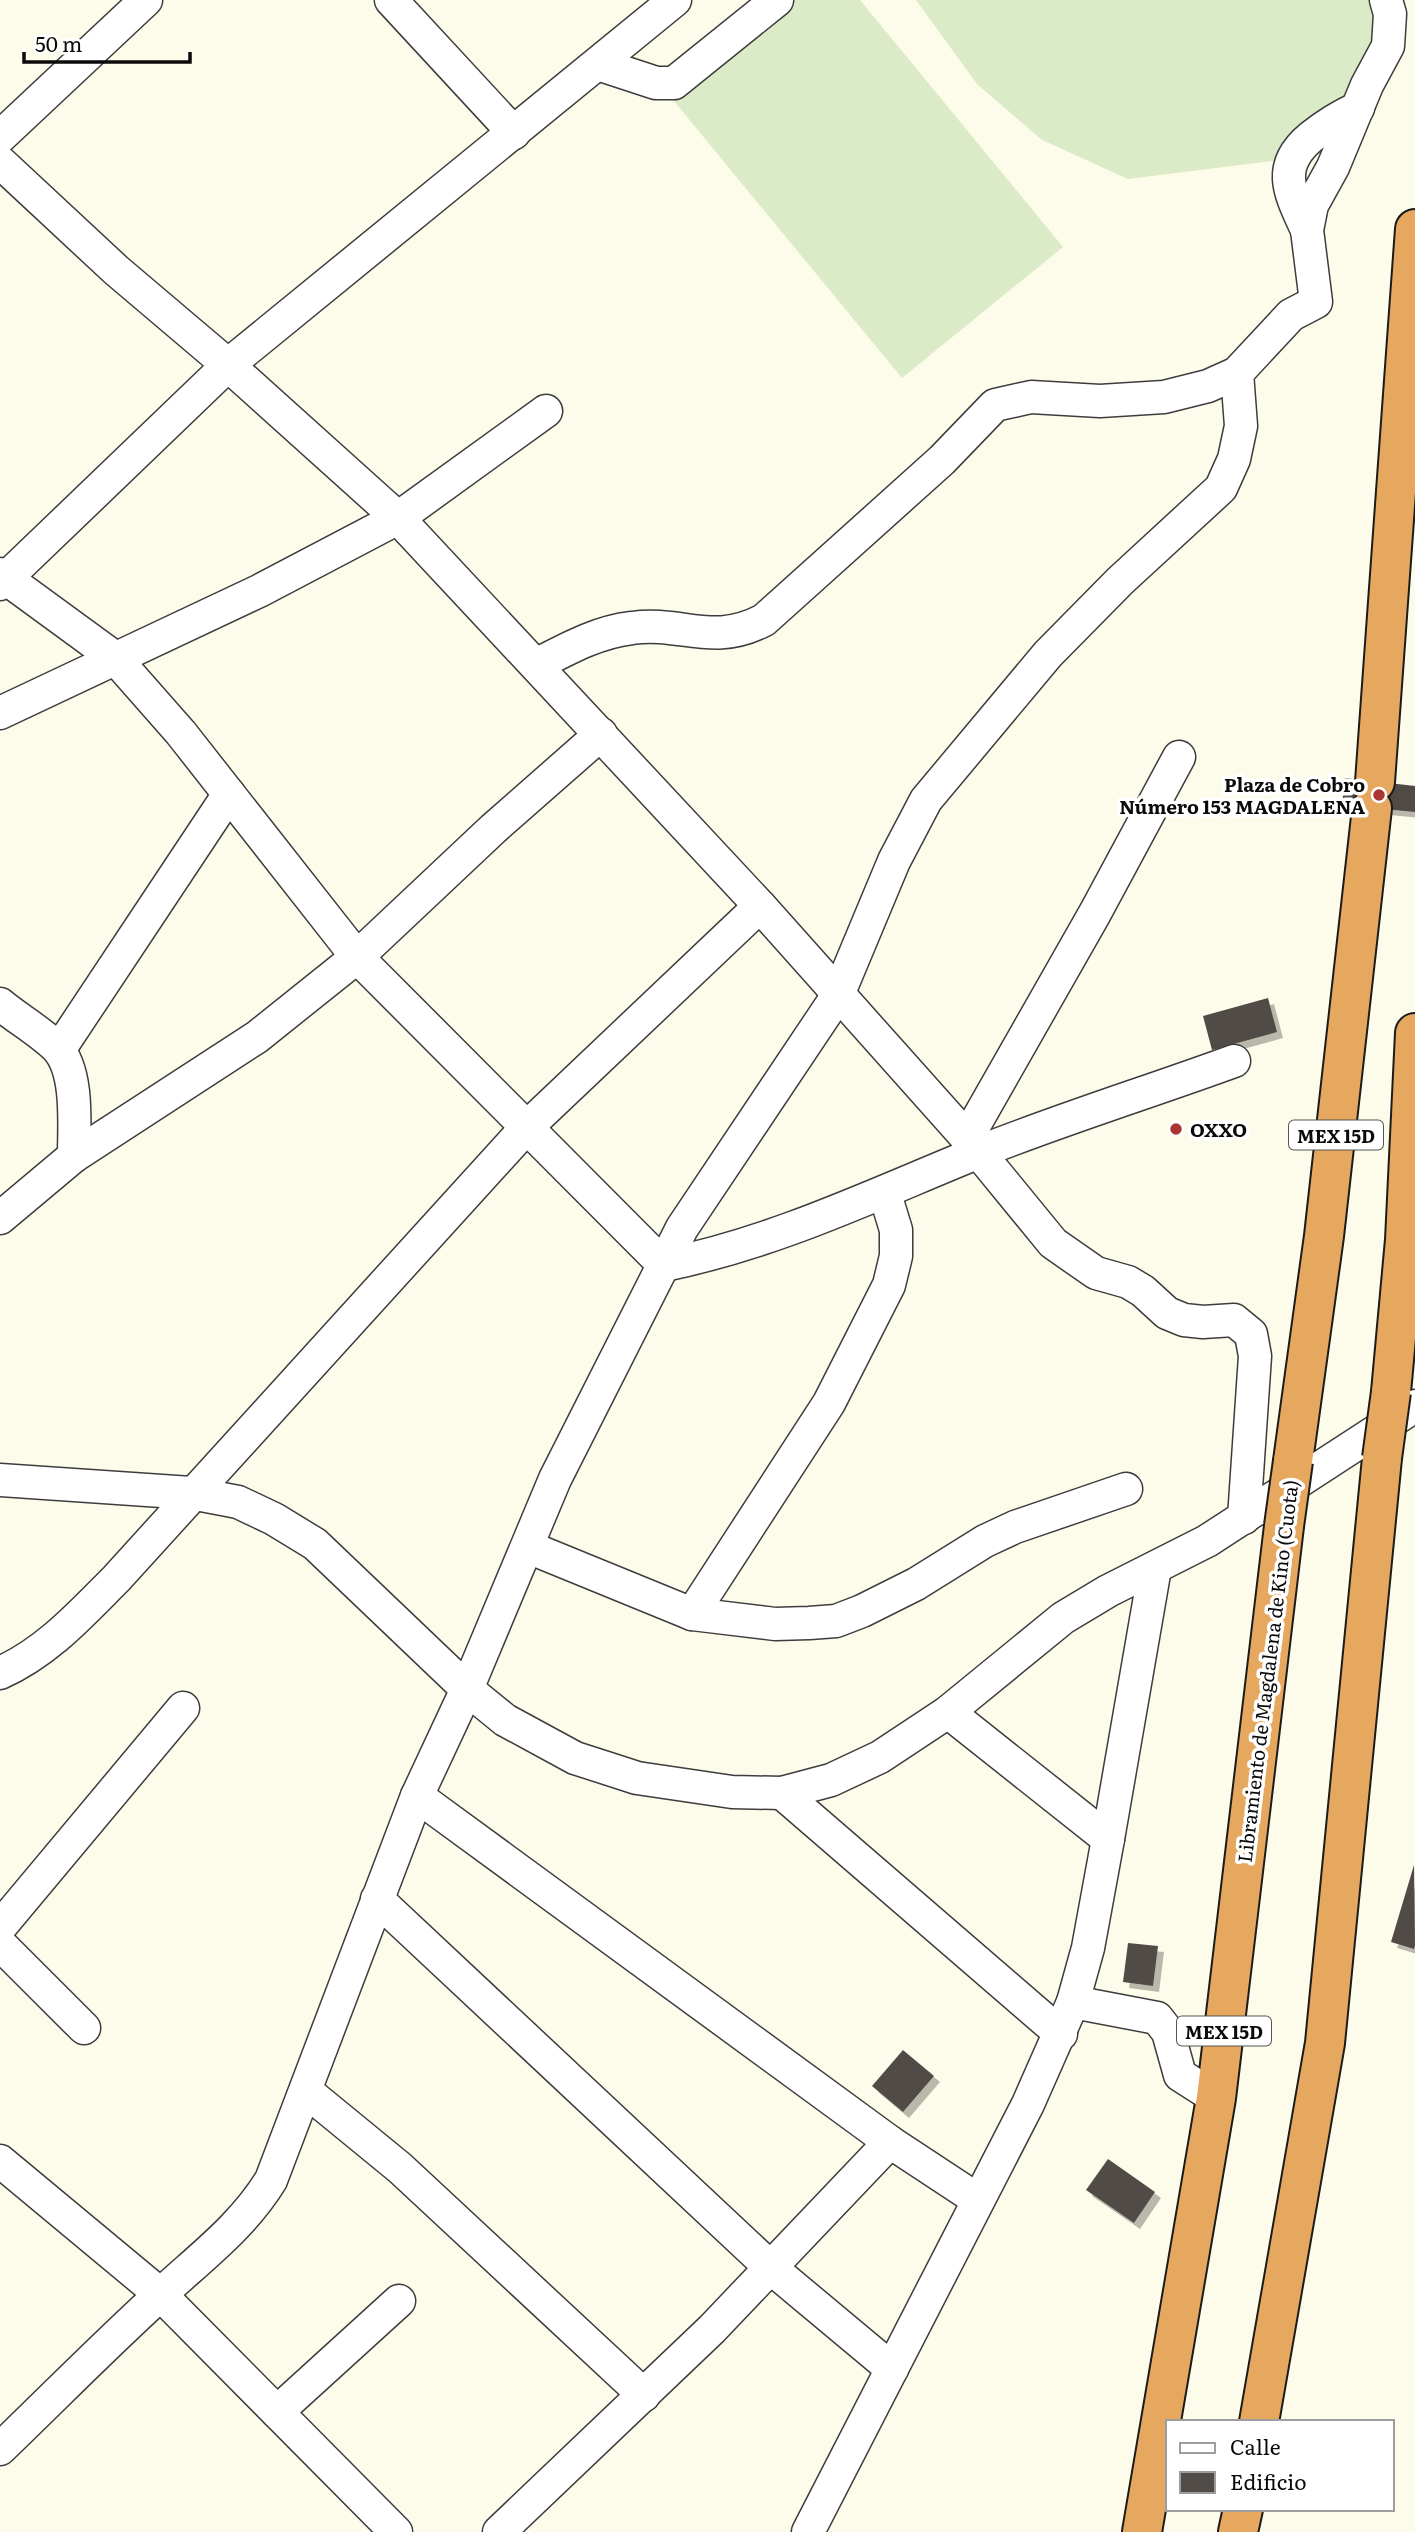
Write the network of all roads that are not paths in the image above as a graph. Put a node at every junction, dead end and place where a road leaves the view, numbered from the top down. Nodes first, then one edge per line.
1 (146, 0) edge
2 (391, 0) edge
3 (675, 0) edge
4 (777, 0) edge
5 (1386, 0) edge
6 (598, 64) junction
7 (514, 133) junction
8 (0, 136) edge
9 (0, 162) edge
10 (1415, 229) edge
11 (228, 365) junction
12 (1237, 373) junction
13 (546, 411) dead end
14 (397, 518) junction
15 (2, 579) edge
16 (115, 658) junction
17 (536, 665) junction
18 (0, 713) edge
19 (601, 734) junction
20 (1179, 757) dead end
21 (229, 794) junction
22 (760, 906) junction
23 (357, 957) junction
24 (838, 995) junction
25 (0, 1004) edge
26 (1415, 1033) edge
27 (59, 1050) junction
28 (1234, 1061) dead end
29 (525, 1129) junction
30 (972, 1145) junction
31 (74, 1156) junction
32 (885, 1194) junction
33 (0, 1218) edge
34 (664, 1265) junction
35 (1403, 1399) edge
36 (0, 1480) edge
37 (1126, 1489) dead end
38 (191, 1493) junction
39 (1244, 1518) junction
40 (528, 1547) junction
41 (1155, 1567) junction
42 (692, 1614) junction
43 (0, 1673) edge
44 (467, 1689) junction
45 (183, 1708) dead end
46 (948, 1712) junction
47 (782, 1793) junction
48 (417, 1796) junction
49 (1108, 1839) junction
50 (377, 1899) junction
51 (0, 1927) edge
52 (0, 1944) edge
53 (1073, 2002) junction
54 (84, 2028) dead end
55 (1061, 2034) junction
56 (306, 2091) junction
57 (1216, 2098) junction
58 (890, 2142) junction
59 (0, 2161) edge
60 (978, 2200) junction
61 (771, 2267) junction
62 (160, 2294) junction
63 (399, 2301) dead end
64 (892, 2369) junction
65 (645, 2395) junction
66 (277, 2412) junction
67 (1259, 2420) edge
68 (0, 2449) edge
69 (1243, 2511) edge
70 (396, 2532) edge
71 (499, 2532) edge
72 (808, 2532) edge
73 (1142, 2532) edge
74 (1238, 2532) edge

1 - 8 street
2 - 7 street
3 - 6 street
4 - 6 street
5 - 12 street
6 - 7 street
7 - 11 street
9 - 11 street
10 - 57 highway, Libramiento de Magdalena de Kino (Cuota) / MEX 15D, bridge
11 - 14 street
11 - 15 street
12 - 17 street
12 - 24 street
13 - 14 street
14 - 16 street
14 - 17 street
15 - 16 street
16 - 18 street
16 - 21 street
17 - 19 street
19 - 22 street
19 - 23 street
20 - 30 street
21 - 23 street
21 - 27 street
22 - 24 street
22 - 29 street
23 - 29 street
23 - 31 street
24 - 30 street
24 - 34 street
25 - 27 street
26 - 35 highway, MEX 15D
27 - 31 street
28 - 30 street
29 - 34 street
29 - 38 street
30 - 32 street
30 - 39 street
31 - 33 street
32 - 34 street
32 - 42 street
34 - 40 street
35 - 39 street
35 - 67 highway, MEX 15D, bridge
36 - 38 street
37 - 42 street
38 - 43 street
38 - 44 street
39 - 41 street
40 - 42 street
40 - 44 street
41 - 46 street
41 - 49 street
44 - 47 street
44 - 48 street
45 - 51 street
46 - 47 street
46 - 49 street
47 - 55 street
48 - 50 street
48 - 58 street
49 - 53 street
50 - 56 street
50 - 61 street
52 - 54 street
53 - 55 street
53 - 57 street
55 - 60 street
56 - 62 street
56 - 65 street
57 - 73 highway, Libramiento de Magdalena de Kino (Cuota) / MEX 15D
58 - 60 street
58 - 61 street
59 - 62 street
60 - 64 street
61 - 64 street
61 - 65 street
62 - 66 street
62 - 68 street
63 - 66 street
64 - 72 street
65 - 71 street
66 - 70 street
69 - 74 highway

